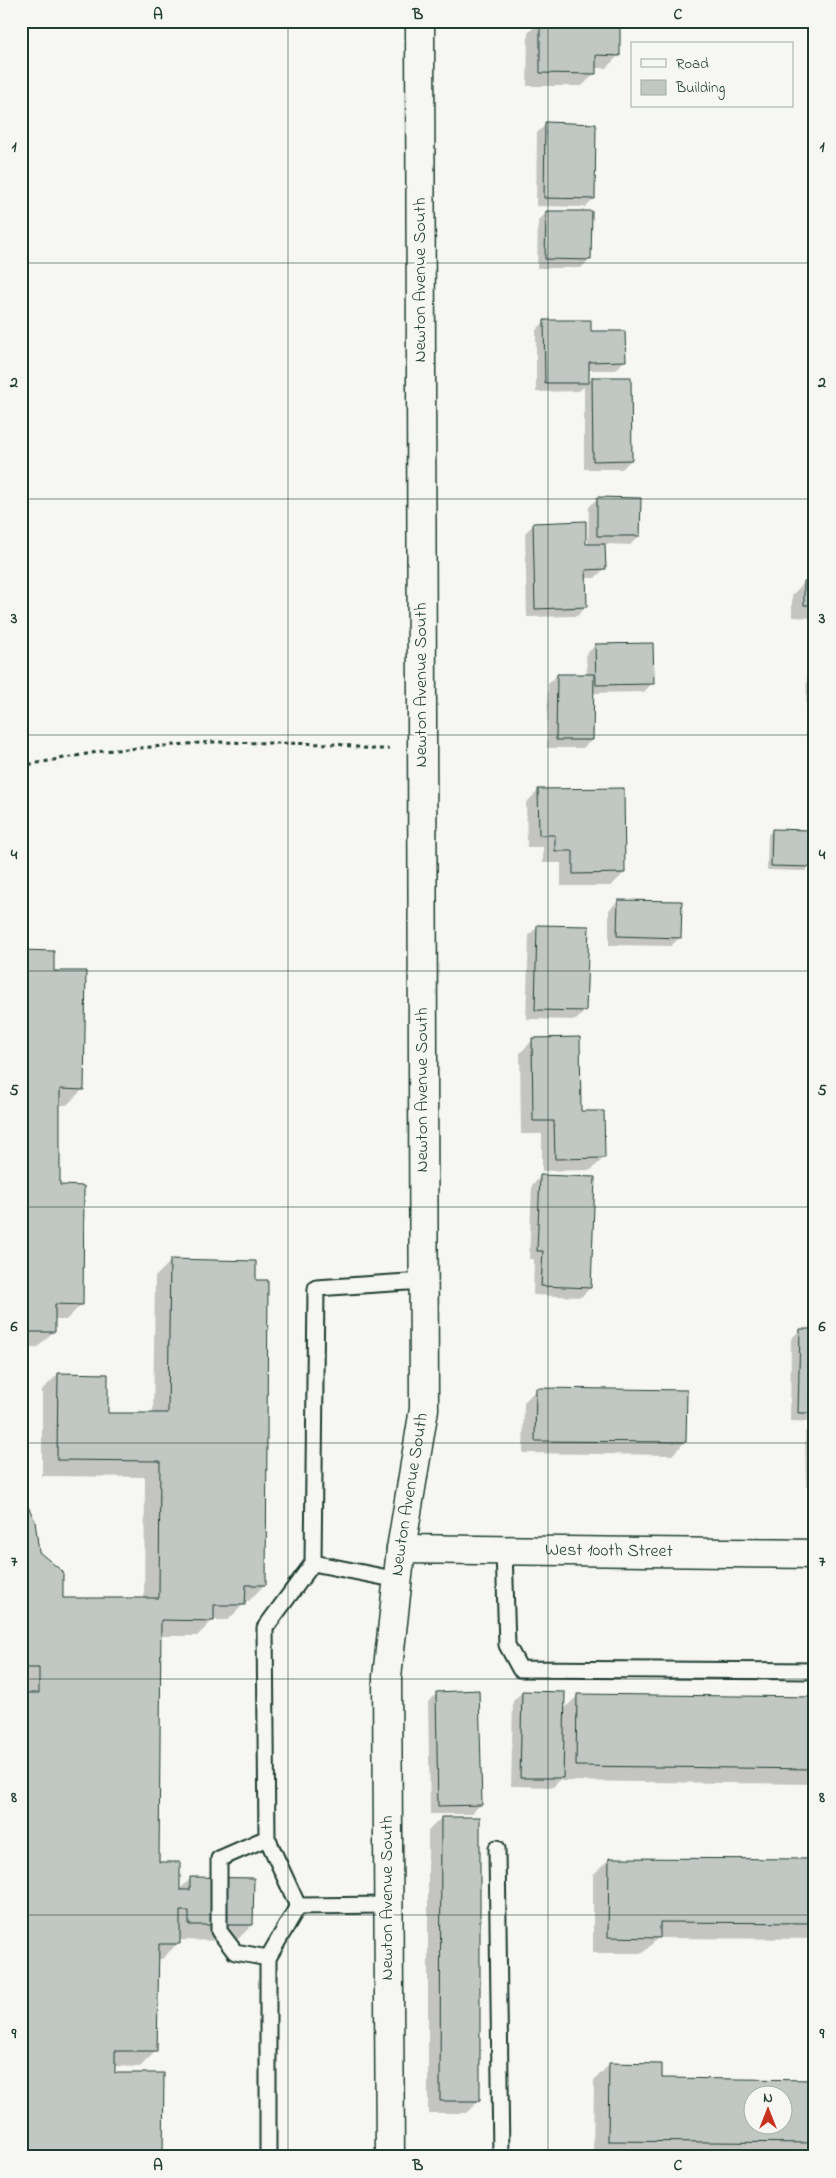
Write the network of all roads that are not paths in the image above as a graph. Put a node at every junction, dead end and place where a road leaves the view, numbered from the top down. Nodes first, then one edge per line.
1 (420, 21) edge
2 (424, 1281) junction
3 (401, 1549) junction
4 (504, 1550) junction
5 (815, 1554) edge
6 (313, 1563) junction
7 (398, 1580) junction
8 (815, 1672) edge
9 (267, 1838) junction
10 (497, 1848) dead end
11 (388, 1905) junction
12 (298, 1906) junction
13 (268, 1958) junction
14 (268, 2157) edge
15 (390, 2157) edge
16 (501, 2157) edge

1 - 2 street, Newton Avenue South
2 - 3 street, Newton Avenue South
2 - 6 lane
3 - 4 street, West 100th Street
3 - 7 street, Newton Avenue South
4 - 5 street, West 100th Street
4 - 8 lane
6 - 7 lane
6 - 9 lane
7 - 11 street, Newton Avenue South
9 - 12 lane
9 - 13 lane
10 - 16 lane
11 - 12 lane
11 - 15 street, Newton Avenue South
12 - 13 lane
13 - 14 lane

